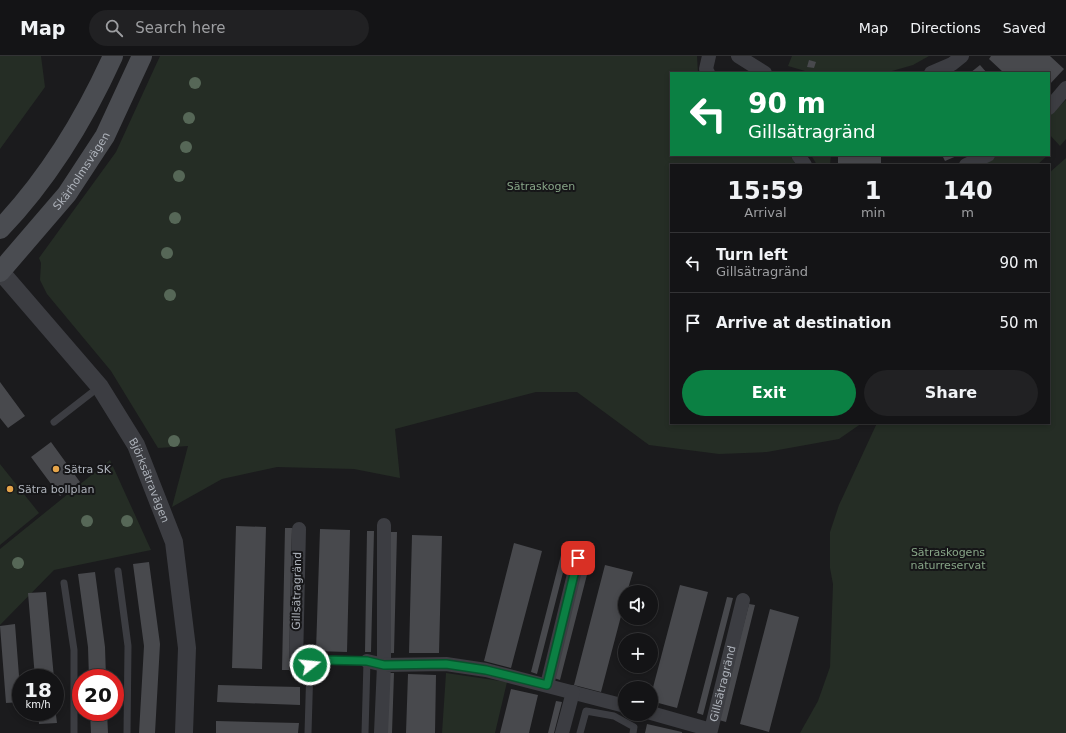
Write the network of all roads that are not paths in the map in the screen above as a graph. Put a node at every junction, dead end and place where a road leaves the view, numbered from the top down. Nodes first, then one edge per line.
1 (113, 56) edge
2 (142, 56) edge
3 (709, 56) edge
4 (738, 56) edge
5 (962, 56) edge
6 (708, 72) edge
7 (763, 72) edge
8 (933, 72) edge
9 (1066, 88) edge
10 (1050, 107) edge
11 (986, 156) edge
12 (968, 164) edge
13 (0, 229) edge
14 (0, 271) edge
15 (100, 387) junction
16 (54, 422) dead end
17 (384, 525) dead end
18 (299, 530) dead end
19 (578, 558) dead end
20 (118, 571) dead end
21 (64, 583) dead end
22 (743, 600) dead end
23 (367, 661) junction
24 (310, 665) junction
25 (384, 665) junction
26 (547, 685) junction
27 (573, 692) junction
28 (618, 704) edge
29 (658, 714) edge
30 (74, 733) edge
31 (127, 733) edge
32 (184, 733) edge
33 (308, 733) edge
34 (365, 733) edge
35 (381, 733) edge
36 (562, 733) edge
37 (580, 733) edge
38 (633, 733) edge

1 - 13 main road
2 - 14 main road, Skärholmsvägen
3 - 6 street
4 - 7 street
5 - 8 street
9 - 10 street
11 - 12 street
14 - 15 street, Björksätravägen
15 - 16 lane
15 - 32 street, Björksätravägen
17 - 25 street
18 - 24 street, Gillsätragränd
19 - 26 street
20 - 31 lane
21 - 30 lane
22 - 29 street, Gillsätragränd
23 - 24 lane
23 - 25 street
23 - 34 lane
24 - 33 lane
25 - 26 street
25 - 35 street
26 - 27 street
27 - 28 street
27 - 36 street
37 - 38 lane

